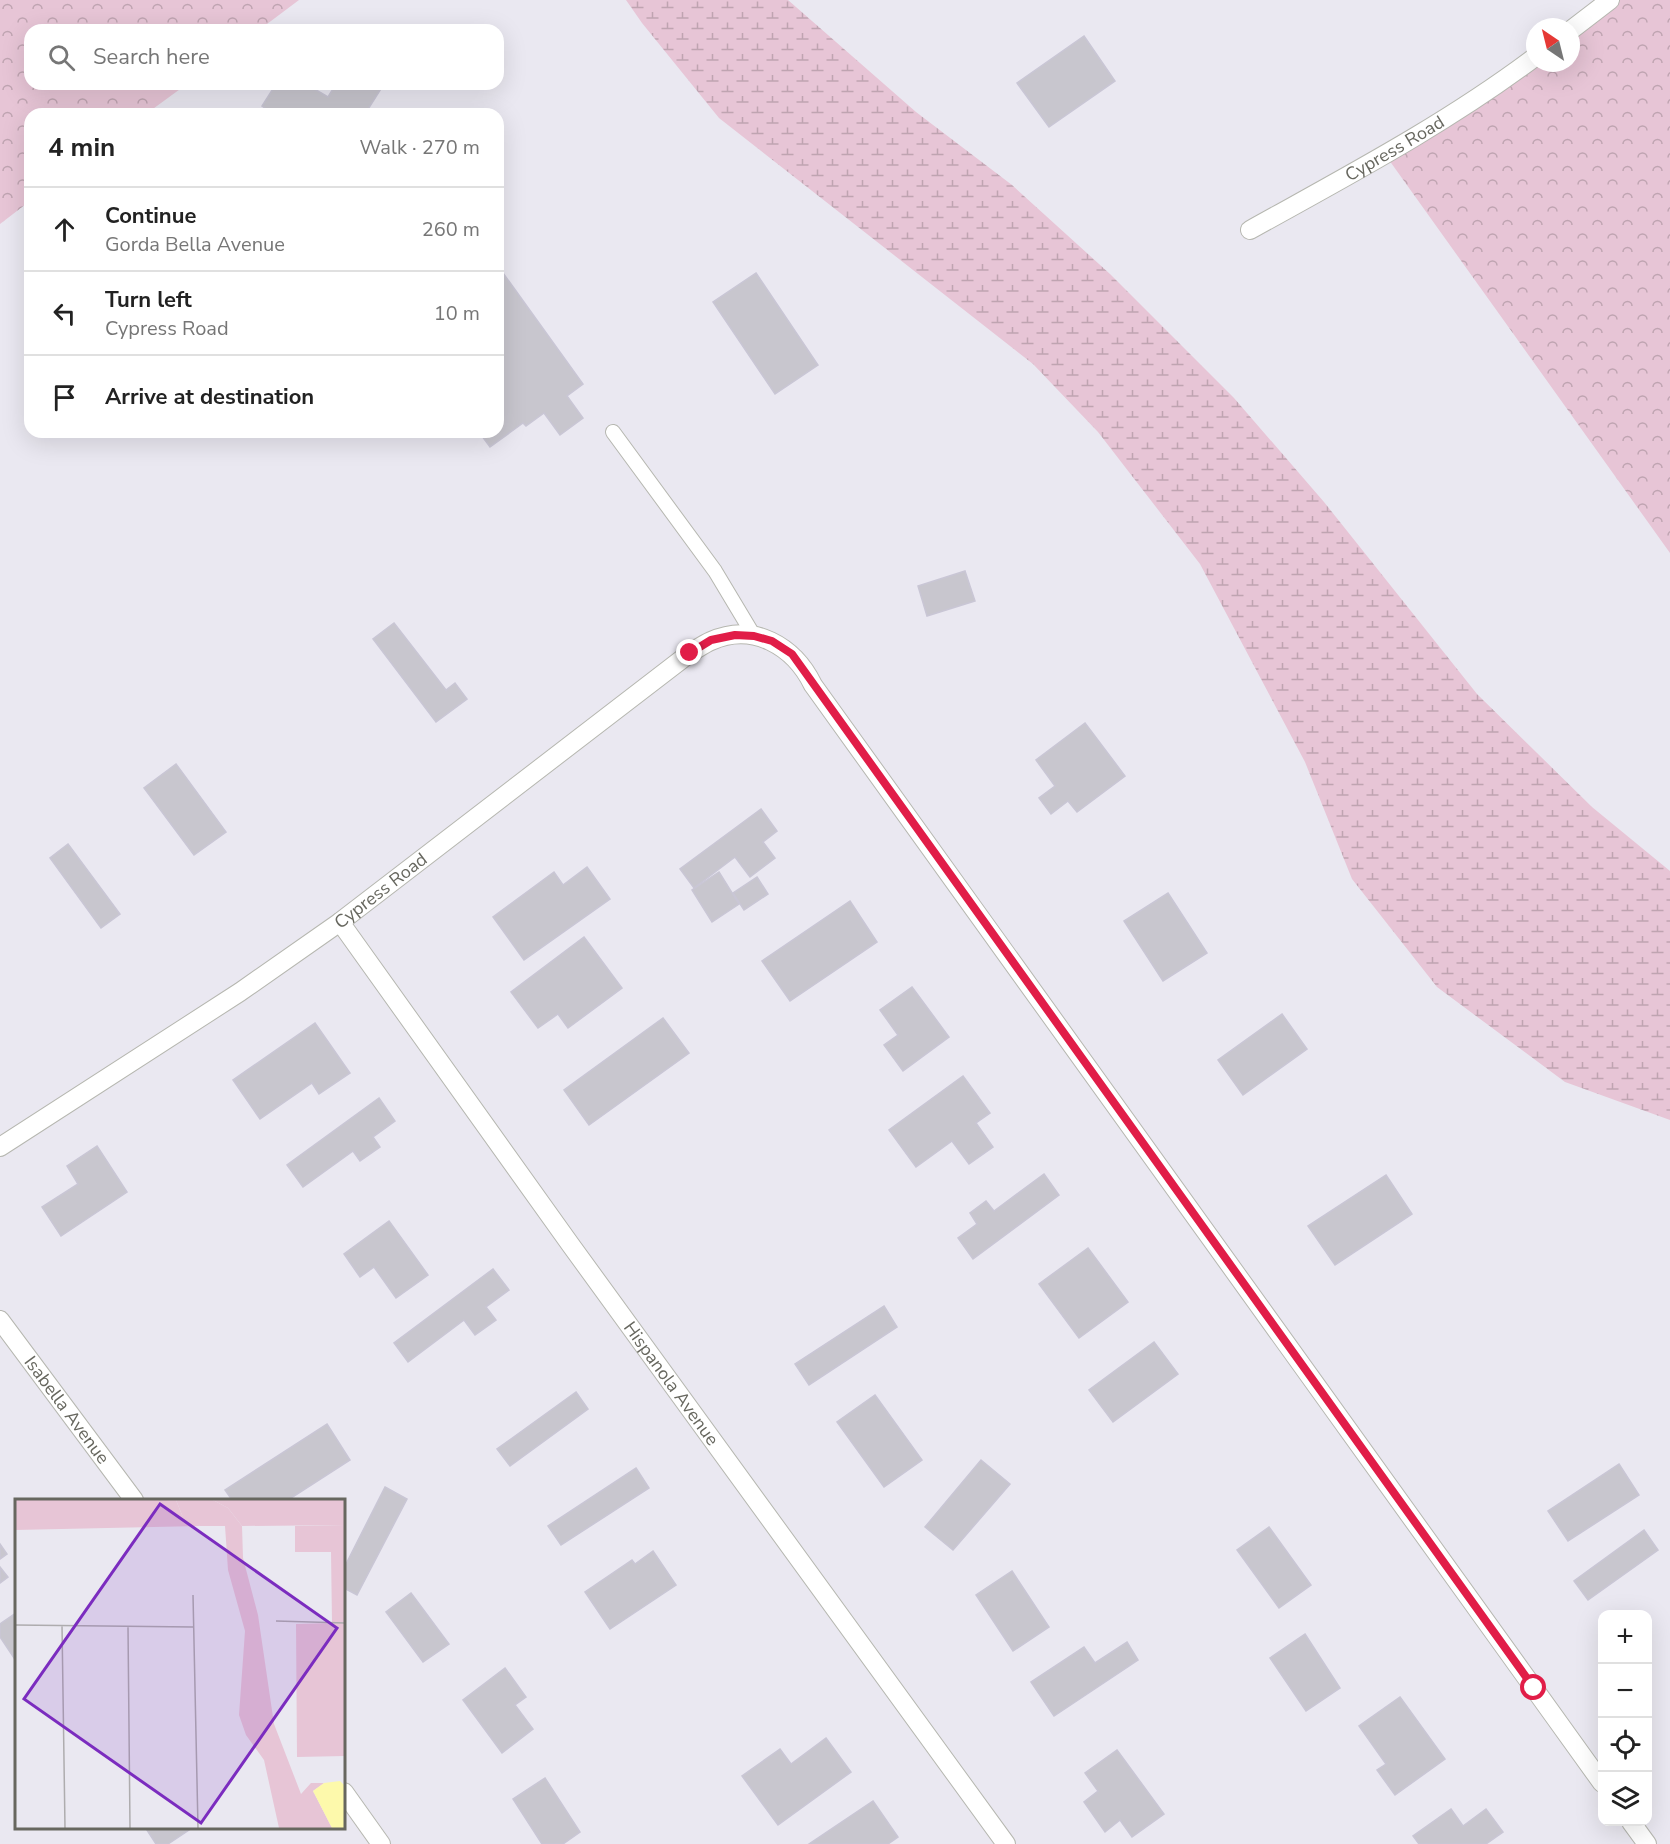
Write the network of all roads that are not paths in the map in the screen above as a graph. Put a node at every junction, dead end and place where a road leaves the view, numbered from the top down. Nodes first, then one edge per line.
1 (1610, 0) edge
2 (1580, 23) edge
3 (1526, 64) edge
4 (1250, 231) dead end
5 (613, 432) dead end
6 (754, 636) junction
7 (340, 922) junction
8 (0, 1147) edge
9 (0, 1320) edge
10 (133, 1499) edge
11 (1598, 1777) edge
12 (345, 1793) edge
13 (1634, 1826) edge
14 (381, 1844) edge
15 (1006, 1844) edge
16 (1647, 1844) edge

1 - 2 street
3 - 4 street, Cypress Road
5 - 6 lane
6 - 7 street, Cypress Road
6 - 11 street
7 - 8 street, Cypress Road
7 - 15 street, Hispanola Avenue
9 - 10 street, Isabella Avenue
12 - 14 street
13 - 16 street

